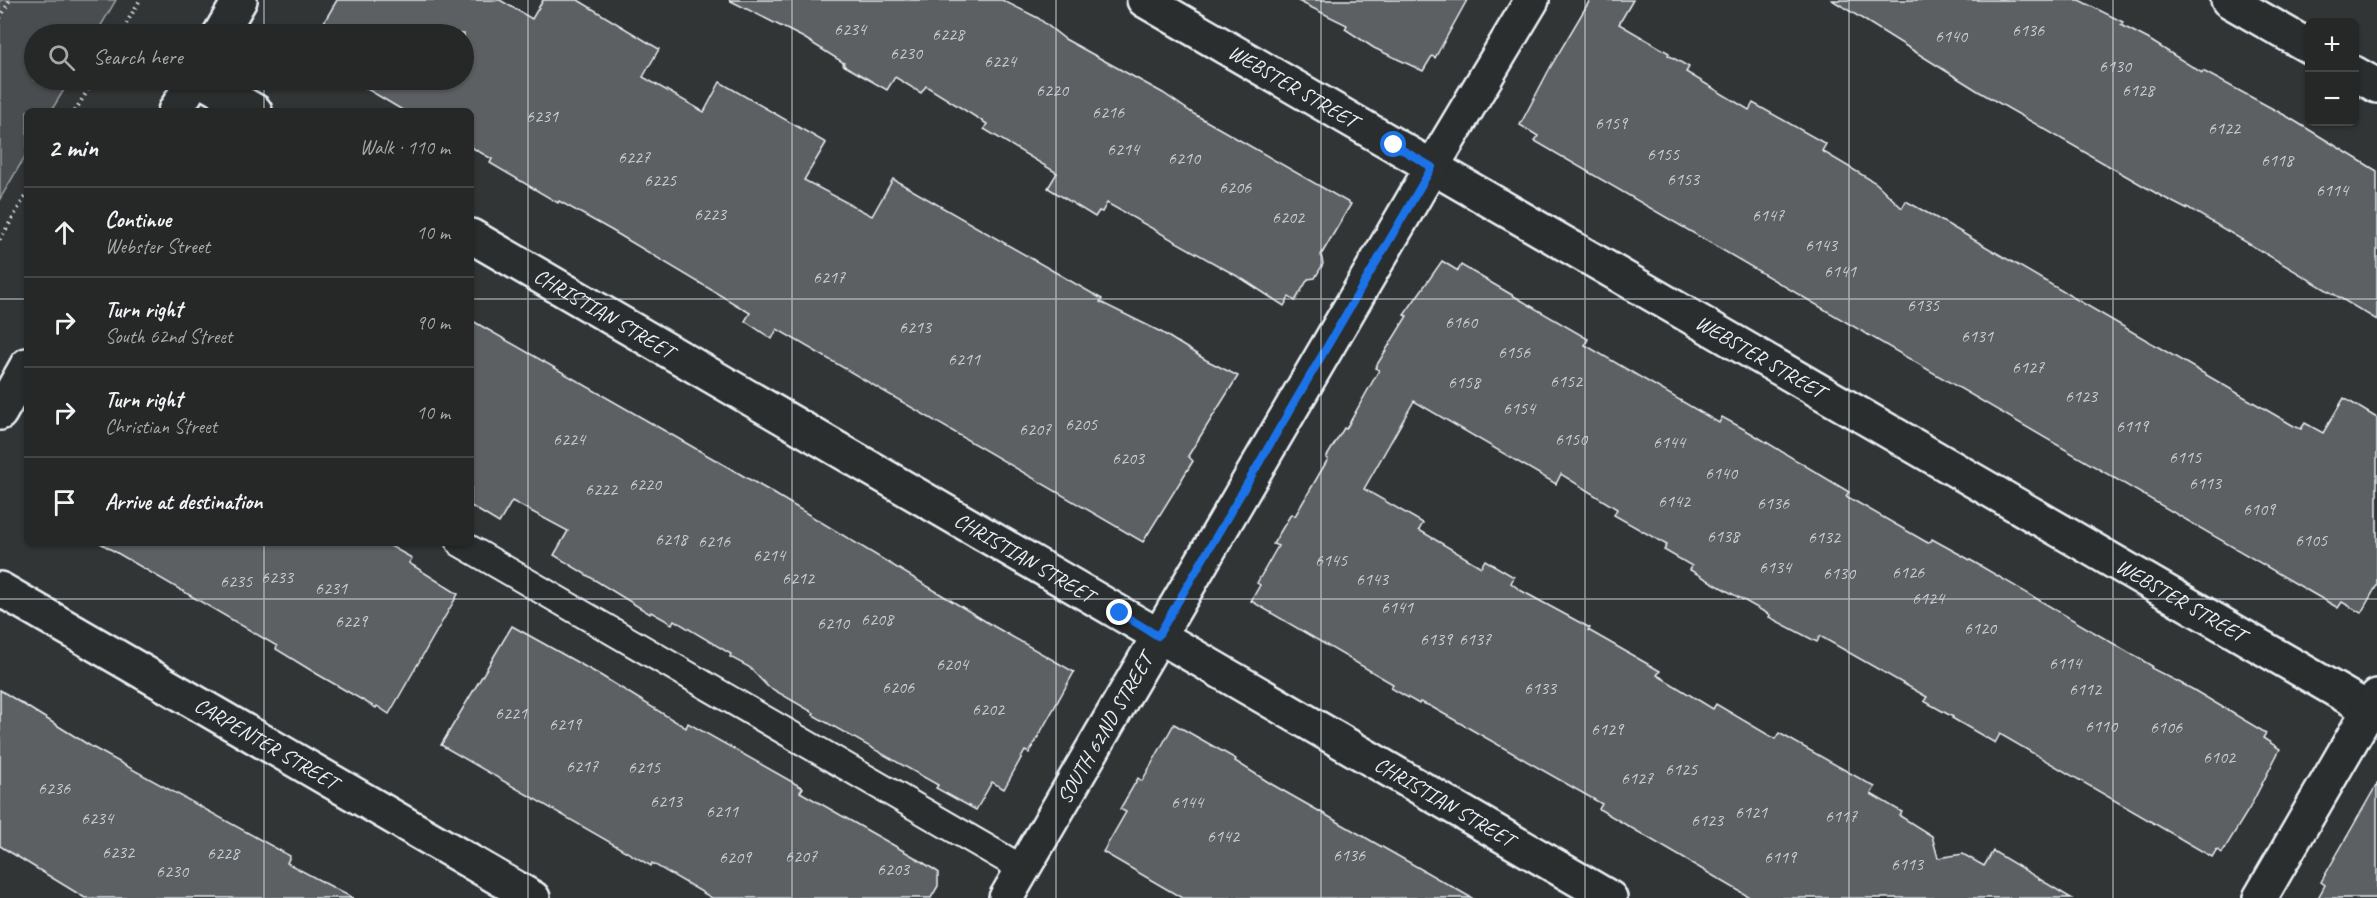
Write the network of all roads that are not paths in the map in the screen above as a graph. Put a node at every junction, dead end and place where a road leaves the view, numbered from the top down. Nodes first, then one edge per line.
1 (240, 0) edge
2 (1144, 0) edge
3 (1532, 0) edge
4 (2228, 0) edge
5 (226, 24) edge
6 (2305, 44) edge
7 (2359, 75) edge
8 (2377, 86) edge
9 (188, 90) edge
10 (218, 90) edge
11 (178, 108) edge
12 (250, 108) edge
13 (1432, 167) junction
14 (474, 238) edge
15 (24, 370) edge
16 (0, 413) edge
17 (465, 546) edge
18 (0, 589) edge
19 (1158, 636) junction
20 (2374, 706) edge
21 (1023, 868) junction
22 (533, 898) edge
23 (1006, 898) edge
24 (1610, 898) edge
25 (2260, 898) edge

1 - 5 street
2 - 13 street, WEBSTER STREET
3 - 13 street, SOUTH 62ND STREET
4 - 6 street
7 - 8 street
9 - 11 street
10 - 12 street
13 - 19 street, SOUTH 62ND STREET
13 - 20 street, WEBSTER STREET
14 - 19 street, CHRISTIAN STREET
15 - 16 street
17 - 21 lane
18 - 22 street, CARPENTER STREET
19 - 21 street, SOUTH 62ND STREET
19 - 24 street, CHRISTIAN STREET
20 - 25 street
21 - 23 street, SOUTH 62ND STREET

